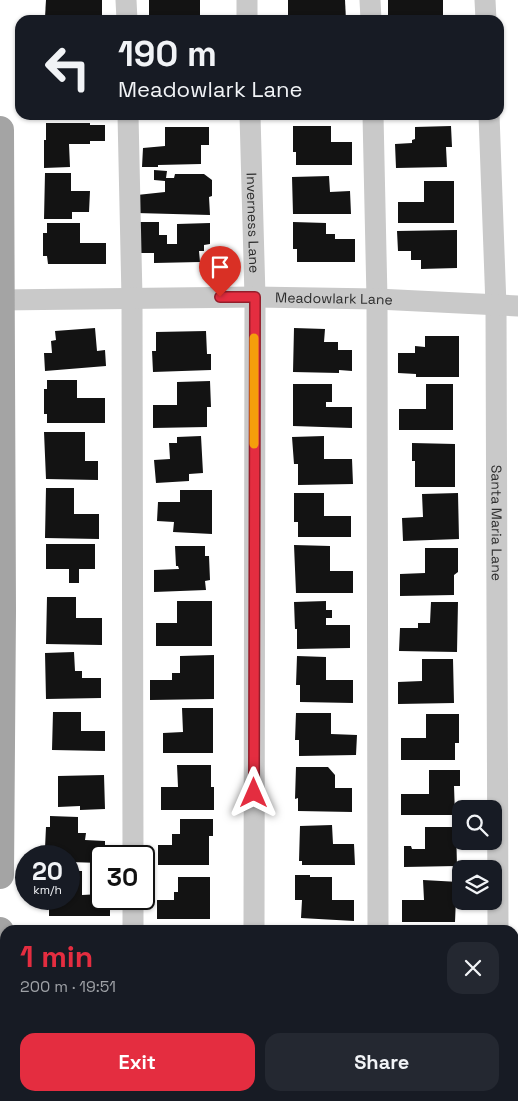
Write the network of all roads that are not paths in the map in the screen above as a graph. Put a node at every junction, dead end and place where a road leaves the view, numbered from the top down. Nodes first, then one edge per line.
1 (126, 0) edge
2 (247, 0) edge
3 (370, 0) edge
4 (485, 0) edge
5 (127, 15) edge
6 (247, 15) edge
7 (371, 15) edge
8 (486, 15) edge
9 (128, 120) edge
10 (250, 120) edge
11 (373, 120) edge
12 (489, 120) edge
13 (0, 130) edge
14 (255, 297) junction
15 (132, 298) junction
16 (377, 299) junction
17 (1, 300) edge
18 (496, 306) junction
19 (518, 306) edge
20 (1, 611) edge
21 (133, 845) edge
22 (0, 875) edge
23 (133, 910) edge
24 (133, 925) edge
25 (254, 925) edge
26 (378, 925) edge
27 (498, 925) edge

1 - 5 street
2 - 6 street
3 - 7 street
4 - 8 street
9 - 15 street
10 - 14 street, Inverness Lane
11 - 16 street
12 - 18 street, Santa Maria Lane
13 - 17 main road
14 - 15 street, Meadowlark Lane
14 - 16 street, Meadowlark Lane
14 - 25 street, Inverness Lane
15 - 17 street, Meadowlark Lane
15 - 21 street
16 - 18 street, Meadowlark Lane
16 - 26 street
17 - 20 main road
18 - 19 street, Meadowlark Lane
18 - 27 street, Santa Maria Lane
20 - 22 main road
23 - 24 street

